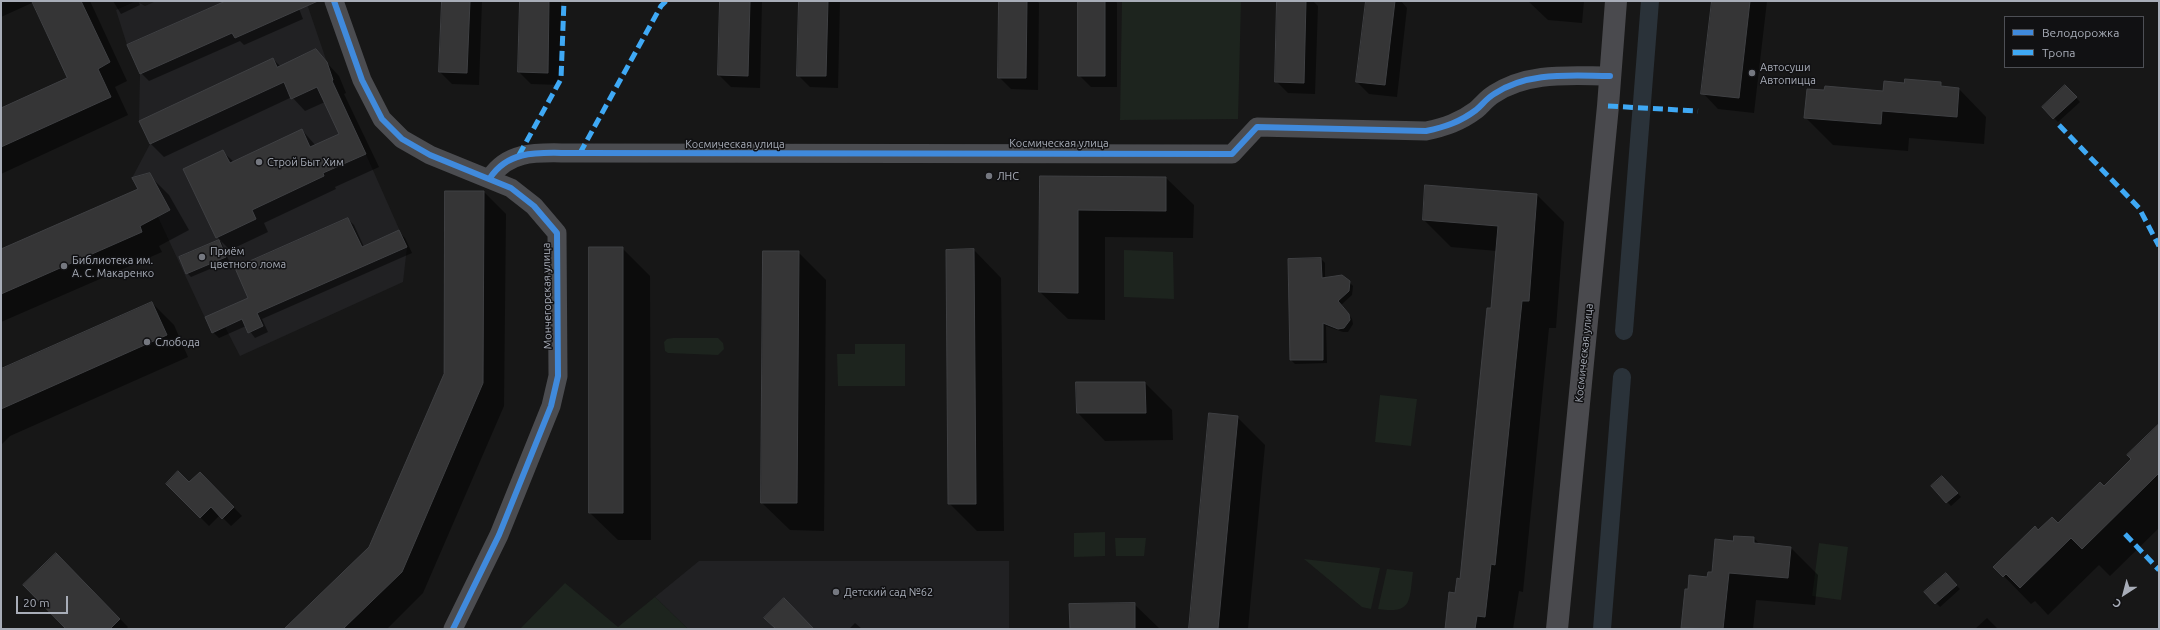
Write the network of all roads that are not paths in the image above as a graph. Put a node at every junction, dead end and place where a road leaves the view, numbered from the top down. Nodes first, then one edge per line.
1 (334, 1) edge
2 (1616, 1) edge
3 (1610, 76) junction
4 (490, 178) junction
5 (453, 629) edge
6 (1557, 629) edge

1 - 4 street, Мончегорская улица
2 - 3 street, Космическая улица
3 - 4 street, Космическая улица
3 - 6 street, Космическая улица
4 - 5 street, Мончегорская улица

